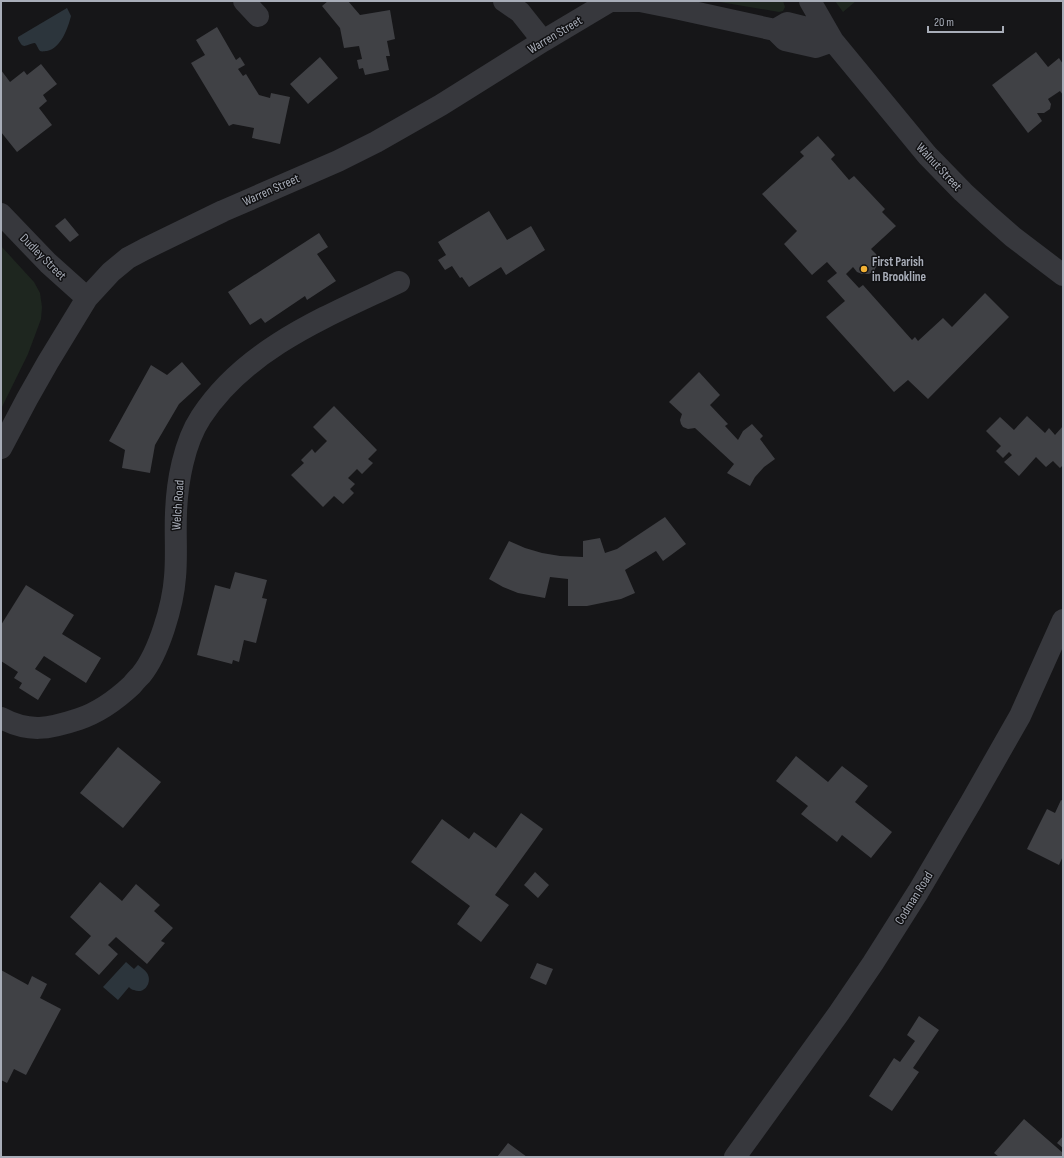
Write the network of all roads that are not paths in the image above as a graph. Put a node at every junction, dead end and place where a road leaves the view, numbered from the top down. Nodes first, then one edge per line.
1 (504, 1) edge
2 (610, 1) edge
3 (810, 1) edge
4 (543, 41) junction
5 (833, 41) junction
6 (1, 214) edge
7 (1063, 275) edge
8 (399, 282) dead end
9 (87, 298) junction
10 (1, 448) edge
11 (1063, 620) edge
12 (1, 718) edge
13 (735, 1157) edge

1 - 4 street
2 - 4 street, Warren Street
2 - 5 street
3 - 5 street, Walnut Street
4 - 9 street, Warren Street
5 - 7 street, Walnut Street
6 - 9 street, Dudley Street
8 - 12 street, Welch Road
9 - 10 street, Warren Street
11 - 13 street, Codman Road

